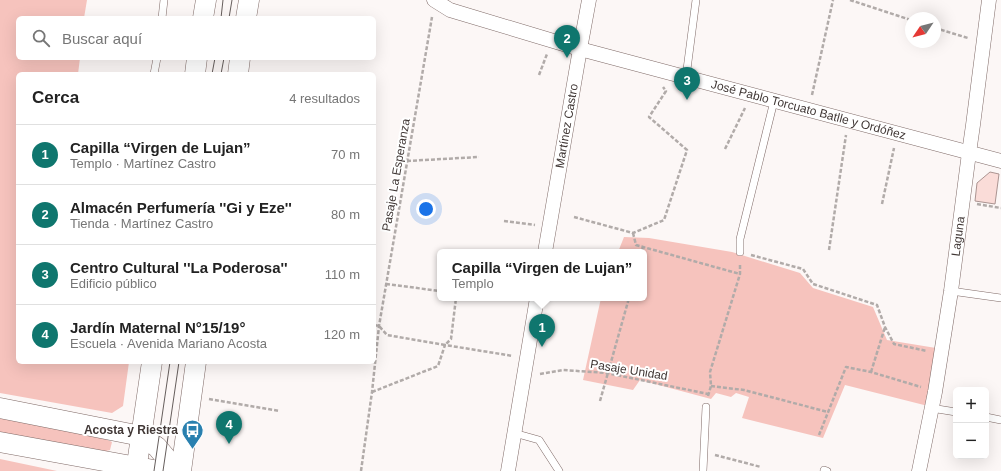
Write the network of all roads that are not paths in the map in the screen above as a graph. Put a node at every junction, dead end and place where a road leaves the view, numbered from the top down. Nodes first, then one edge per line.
1 (164, 0) edge
2 (206, 0) edge
3 (249, 0) edge
4 (434, 0) edge
5 (589, 0) edge
6 (696, 0) edge
7 (989, 0) edge
8 (162, 16) edge
9 (203, 16) edge
10 (246, 16) edge
11 (580, 49) junction
12 (156, 60) edge
13 (197, 60) edge
14 (240, 60) edge
15 (154, 72) edge
16 (195, 72) edge
17 (238, 72) edge
18 (686, 77) junction
19 (774, 101) junction
20 (968, 153) junction
21 (1001, 161) edge
22 (546, 249) edge
23 (740, 252) road end
24 (951, 291) junction
25 (1001, 298) edge
26 (536, 301) edge
27 (152, 364) edge
28 (196, 364) edge
29 (706, 407) road end
30 (0, 408) edge
31 (932, 408) junction
32 (953, 412) edge
33 (989, 418) edge
34 (1001, 420) edge
35 (514, 433) junction
36 (141, 436) junction
37 (0, 442) edge
38 (137, 469) edge
39 (159, 471) edge
40 (178, 471) edge
41 (181, 471) edge
42 (508, 471) edge
43 (559, 471) edge
44 (702, 471) edge
45 (919, 471) edge

1 - 8 lane
2 - 9 main road
3 - 10 main road
4 - 11 street, José Pablo Torcuato Batlle y Ordóñez
5 - 11 street, Martínez Castro
6 - 18 lane
7 - 20 street, Laguna
11 - 18 street, José Pablo Torcuato Batlle y Ordóñez
11 - 22 street, Martínez Castro
12 - 15 lane
13 - 16 main road
14 - 17 main road
18 - 19 street, José Pablo Torcuato Batlle y Ordóñez
19 - 20 street, José Pablo Torcuato Batlle y Ordóñez
19 - 23 lane
20 - 21 street, José Pablo Torcuato Batlle y Ordóñez
20 - 24 street, Laguna
24 - 25 lane
24 - 31 street, Laguna
26 - 35 street
27 - 36 main road
28 - 41 main road
29 - 44 lane
30 - 36 main road
31 - 32 lane
31 - 45 street, Laguna
33 - 34 lane
35 - 42 street
35 - 43 lane
36 - 38 main road
36 - 40 main road
37 - 38 main road
38 - 39 main road

